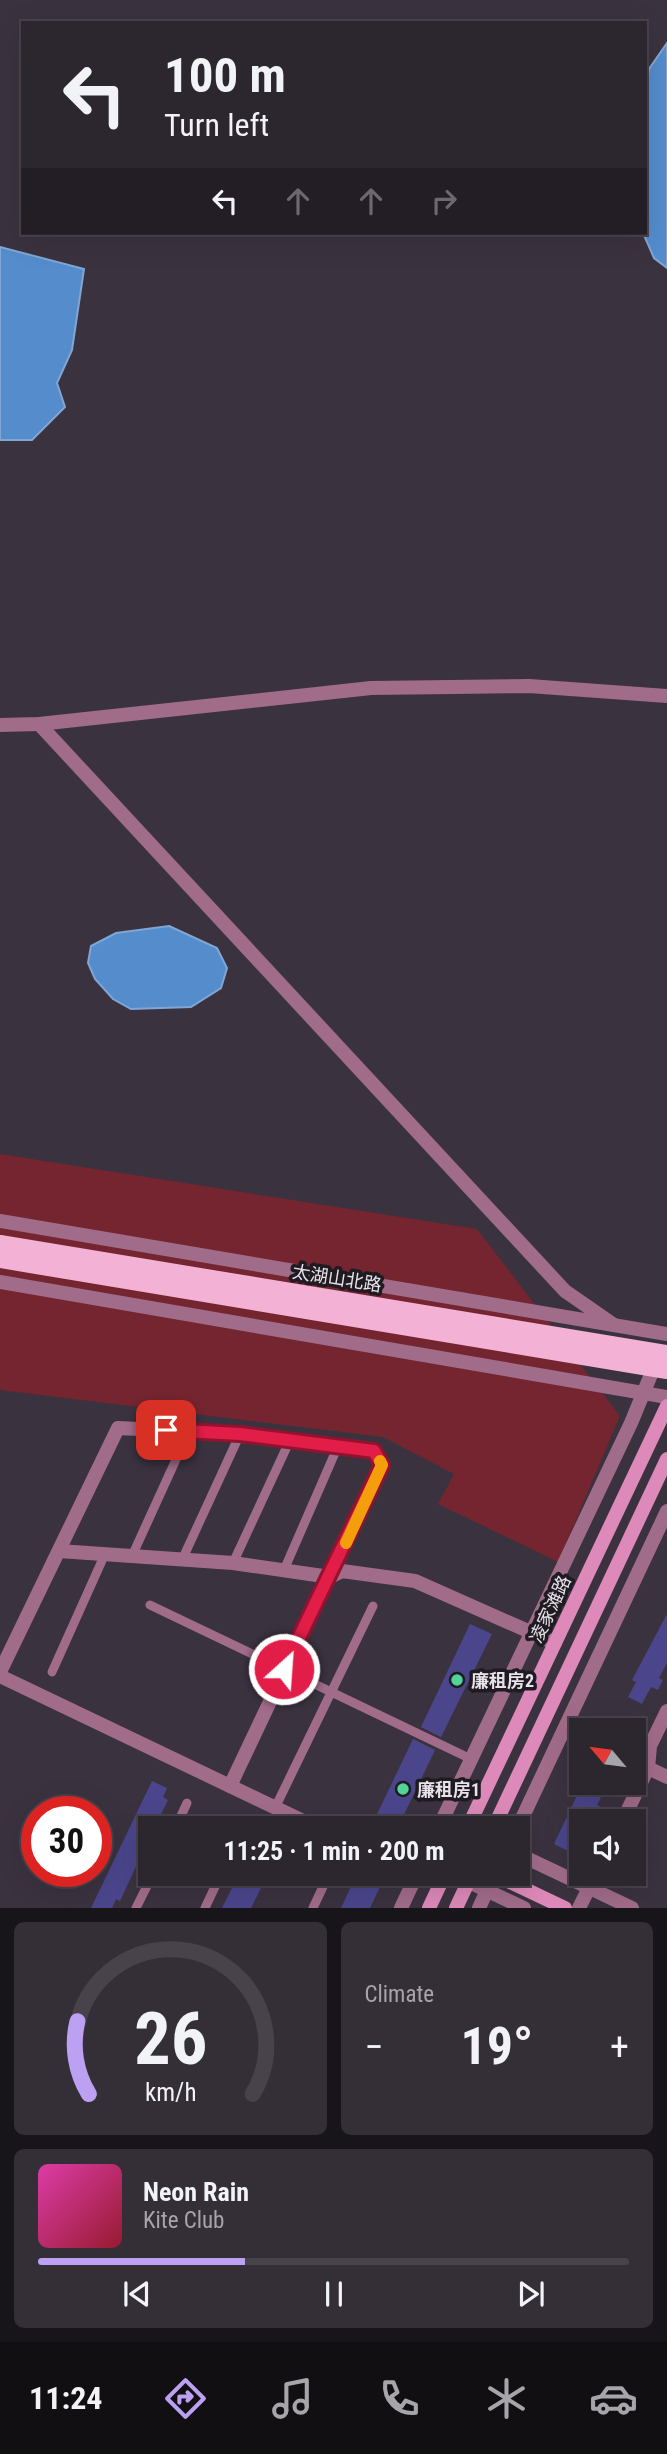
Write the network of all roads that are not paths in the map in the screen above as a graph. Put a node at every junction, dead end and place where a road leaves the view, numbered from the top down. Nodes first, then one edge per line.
1 (667, 696) edge
2 (39, 724) junction
3 (0, 725) edge
4 (0, 1221) edge
5 (0, 1244) edge
6 (0, 1259) edge
7 (0, 1282) edge
8 (614, 1325) junction
9 (667, 1335) edge
10 (662, 1361) edge
11 (643, 1393) junction
12 (667, 1397) edge
13 (667, 1406) edge
14 (189, 1432) junction
15 (240, 1434) junction
16 (290, 1440) junction
17 (338, 1446) junction
18 (667, 1459) edge
19 (667, 1511) edge
20 (59, 1551) junction
21 (106, 1554) junction
22 (132, 1556) junction
23 (182, 1560) junction
24 (233, 1563) junction
25 (284, 1570) junction
26 (330, 1577) junction
27 (150, 1605) dead end
28 (373, 1606) dead end
29 (532, 1631) junction
30 (555, 1643) junction
31 (284, 1669) junction
32 (52, 1672) dead end
33 (0, 1674) edge
34 (331, 1692) junction
35 (667, 1711) edge
36 (471, 1759) junction
37 (648, 1768) junction
38 (667, 1777) edge
39 (230, 1786) junction
40 (187, 1804) dead end
41 (275, 1808) junction
42 (628, 1809) edge
43 (181, 1816) edge
44 (292, 1816) edge
45 (445, 1816) edge
46 (472, 1816) edge
47 (499, 1816) edge
48 (523, 1816) edge
49 (530, 1858) edge
50 (569, 1872) edge
51 (147, 1886) edge
52 (216, 1886) edge
53 (323, 1886) edge
54 (411, 1886) edge
55 (439, 1886) edge
56 (466, 1886) edge
57 (480, 1886) edge
58 (489, 1886) edge
59 (519, 1886) edge
60 (590, 1886) edge
61 (600, 1886) edge
62 (487, 1891) junction
63 (208, 1907) edge
64 (136, 1908) edge
65 (313, 1908) edge
66 (401, 1908) edge
67 (429, 1908) edge
68 (456, 1908) edge
69 (479, 1908) edge
70 (524, 1908) edge
71 (565, 1908) edge
72 (579, 1908) edge
73 (632, 1908) edge

1 - 2 street
2 - 3 street
2 - 8 street
4 - 8 street
5 - 10 main road, 太湖山北路
6 - 10 main road, 太湖山北路
7 - 11 street
8 - 9 street
9 - 10 street
10 - 11 street
11 - 12 street
11 - 29 street
13 - 30 main road, 凌家滩路
14 - 15 street
14 - 20 street
14 - 22 lane
15 - 16 street
15 - 23 lane
16 - 17 street
16 - 24 lane
17 - 25 lane
17 - 26 street
18 - 47 main road
19 - 48 street
20 - 21 street
20 - 33 street
21 - 22 street
21 - 32 lane
22 - 23 street
23 - 24 street
24 - 25 street
25 - 26 street
26 - 29 street
26 - 31 street
27 - 31 lane
28 - 34 lane
29 - 30 street
29 - 36 street
30 - 46 main road, 凌家滩路
31 - 34 lane
31 - 39 street
33 - 39 street
34 - 36 lane
34 - 41 lane
35 - 37 street
36 - 45 street
37 - 38 street
37 - 42 street
39 - 41 street
40 - 43 lane
41 - 44 street
49 - 50 street
51 - 64 lane
52 - 63 lane
53 - 65 lane
54 - 66 street
55 - 67 main road
56 - 68 main road
57 - 62 street
58 - 62 street
59 - 71 main road
60 - 72 street
61 - 73 street
62 - 69 street
62 - 70 street

